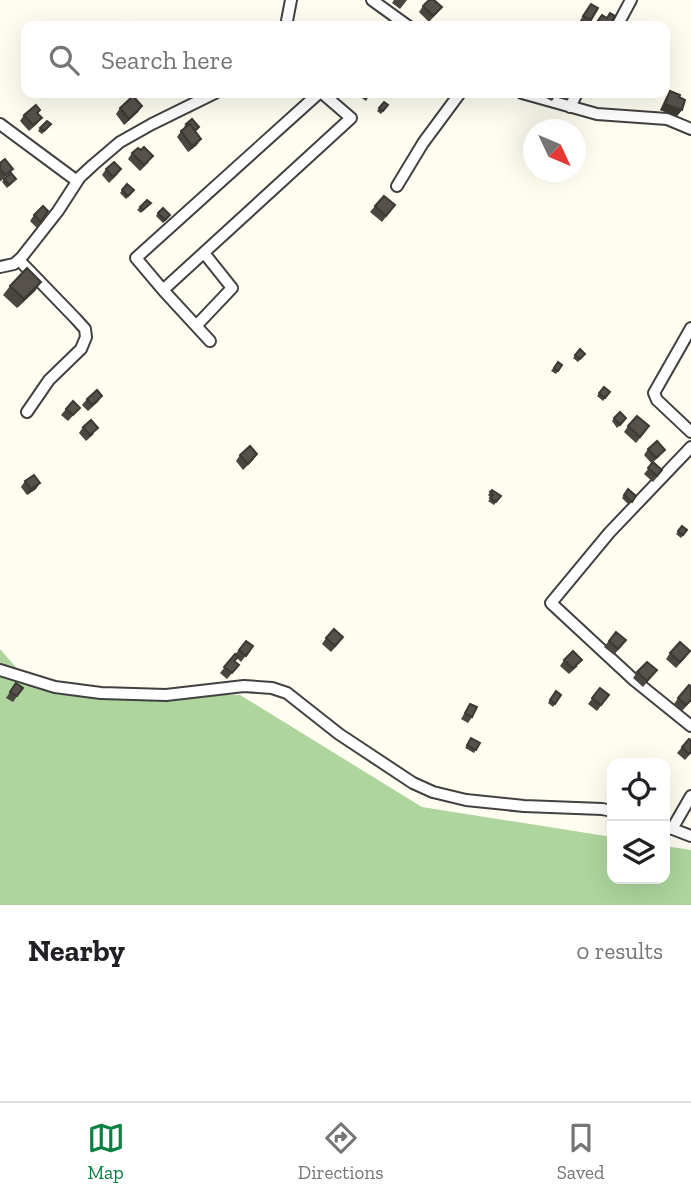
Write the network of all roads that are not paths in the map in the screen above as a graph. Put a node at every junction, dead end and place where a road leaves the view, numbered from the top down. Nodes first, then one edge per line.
1 (291, 0) edge
2 (372, 0) edge
3 (631, 0) edge
4 (287, 21) edge
5 (401, 21) edge
6 (620, 21) edge
7 (205, 98) edge
8 (315, 98) edge
9 (327, 98) edge
10 (456, 98) edge
11 (539, 98) edge
12 (574, 98) edge
13 (570, 107) junction
14 (0, 124) edge
15 (691, 129) edge
16 (77, 181) junction
17 (397, 186) dead end
18 (204, 253) junction
19 (19, 260) junction
20 (0, 267) edge
21 (163, 290) junction
22 (196, 326) junction
23 (691, 328) edge
24 (210, 341) dead end
25 (27, 412) dead end
26 (691, 432) edge
27 (691, 447) edge
28 (0, 670) edge
29 (691, 726) edge
30 (691, 796) edge
31 (607, 810) edge
32 (670, 824) edge
33 (670, 828) edge
34 (691, 836) edge

1 - 4 street
2 - 5 street
3 - 6 street
7 - 16 street
8 - 21 street
9 - 18 street
10 - 17 street
11 - 13 street
12 - 13 street
13 - 15 street
14 - 16 street
16 - 19 street
18 - 21 street
18 - 22 street
19 - 20 street
19 - 25 street
21 - 22 street
22 - 24 street
23 - 26 street
27 - 29 street
28 - 31 street
30 - 32 street
33 - 34 street

